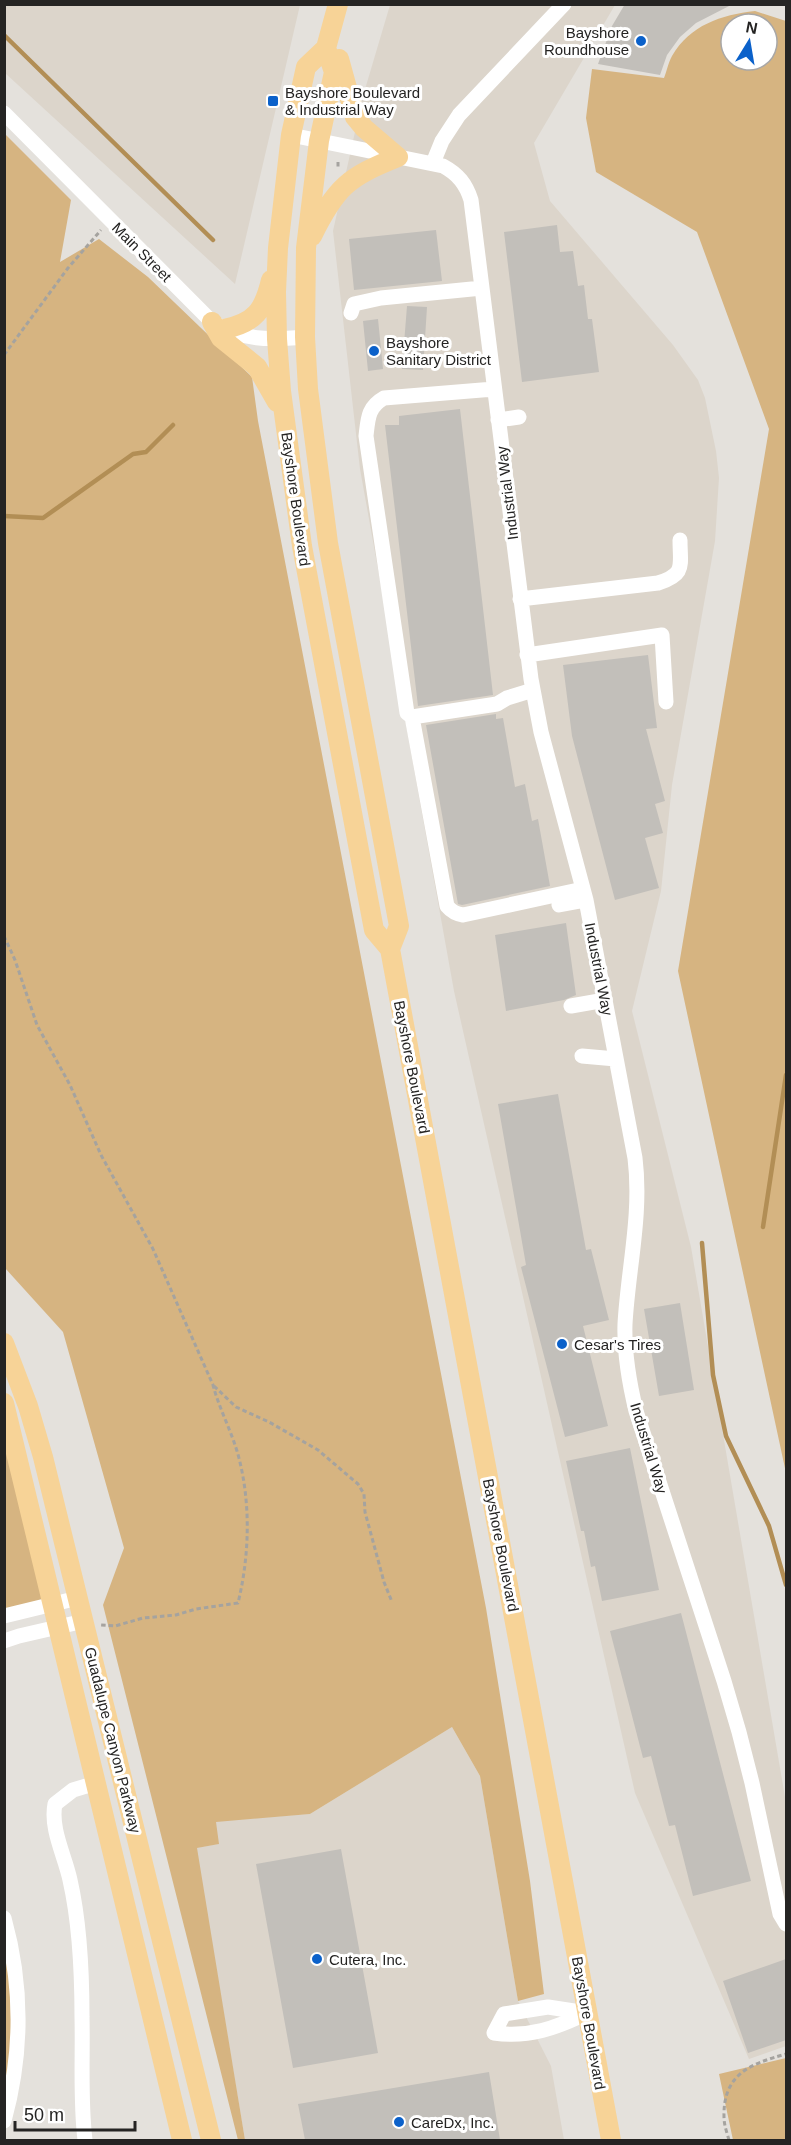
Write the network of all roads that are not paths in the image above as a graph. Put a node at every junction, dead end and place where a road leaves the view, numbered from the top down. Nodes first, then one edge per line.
1 (338, 4) edge
2 (564, 4) edge
3 (328, 39) junction
4 (4, 113) edge
5 (291, 135) junction
6 (319, 141) junction
7 (398, 157) junction
8 (433, 163) junction
9 (278, 248) junction
10 (306, 249) junction
11 (482, 288) junction
12 (351, 313) dead end
13 (218, 326) junction
14 (305, 337) junction
15 (278, 339) junction
16 (495, 389) junction
17 (285, 417) junction
18 (519, 417) dead end
19 (498, 420) junction
20 (680, 540) dead end
21 (520, 599) junction
22 (527, 655) junction
23 (533, 690) junction
24 (666, 702) dead end
25 (412, 717) junction
26 (584, 895) junction
27 (559, 905) dead end
28 (390, 950) junction
29 (605, 1000) junction
30 (571, 1006) dead end
31 (582, 1056) dead end
32 (616, 1059) junction
33 (4, 1343) edge
34 (4, 1403) edge
35 (78, 1598) junction
36 (54, 1604) junction
37 (4, 1616) edge
38 (84, 1621) junction
39 (59, 1627) junction
40 (4, 1641) edge
41 (96, 1784) junction
42 (4, 1918) edge
43 (786, 1924) edge
44 (587, 2013) junction
45 (4, 2121) edge
46 (85, 2140) edge
47 (182, 2140) edge
48 (211, 2140) edge
49 (611, 2140) edge

1 - 3 main road, Bayshore Boulevard
2 - 8 street
3 - 5 main road, Bayshore Boulevard
3 - 6 main road, Bayshore Boulevard
3 - 7 main road
4 - 13 street, Main Street
5 - 6 street, Industrial Way
5 - 9 main road, Bayshore Boulevard
6 - 7 street, Industrial Way
6 - 10 main road, Bayshore Boulevard
7 - 8 street, Industrial Way
7 - 10 main road
8 - 11 street, Industrial Way
9 - 13 main road
9 - 15 main road, Bayshore Boulevard
10 - 14 main road, Bayshore Boulevard
11 - 12 street
11 - 16 street, Industrial Way
13 - 15 street, Main Street
13 - 17 main road
14 - 15 street, Main Street
14 - 28 main road, Bayshore Boulevard
15 - 17 main road, Bayshore Boulevard
16 - 19 street, Industrial Way
16 - 25 street
17 - 28 main road, Bayshore Boulevard
18 - 19 street
19 - 21 street, Industrial Way
20 - 21 street
21 - 22 street, Industrial Way
22 - 23 street, Industrial Way
22 - 24 street
23 - 25 street
23 - 26 street, Industrial Way
25 - 26 street
26 - 27 street
26 - 29 street, Industrial Way
28 - 44 main road, Bayshore Boulevard
29 - 30 street
29 - 32 street, Industrial Way
31 - 32 street
32 - 43 street, Industrial Way
33 - 35 main road, Guadalupe Canyon Parkway
34 - 36 main road, Guadalupe Canyon Parkway
35 - 36 street
35 - 38 main road, Guadalupe Canyon Parkway
36 - 37 street
36 - 39 main road, Guadalupe Canyon Parkway
38 - 39 street
38 - 48 main road, Guadalupe Canyon Parkway
39 - 40 street
39 - 41 main road, Guadalupe Canyon Parkway
41 - 46 street
41 - 47 main road, Guadalupe Canyon Parkway
42 - 45 street
44 - 44 street
44 - 49 main road, Bayshore Boulevard

